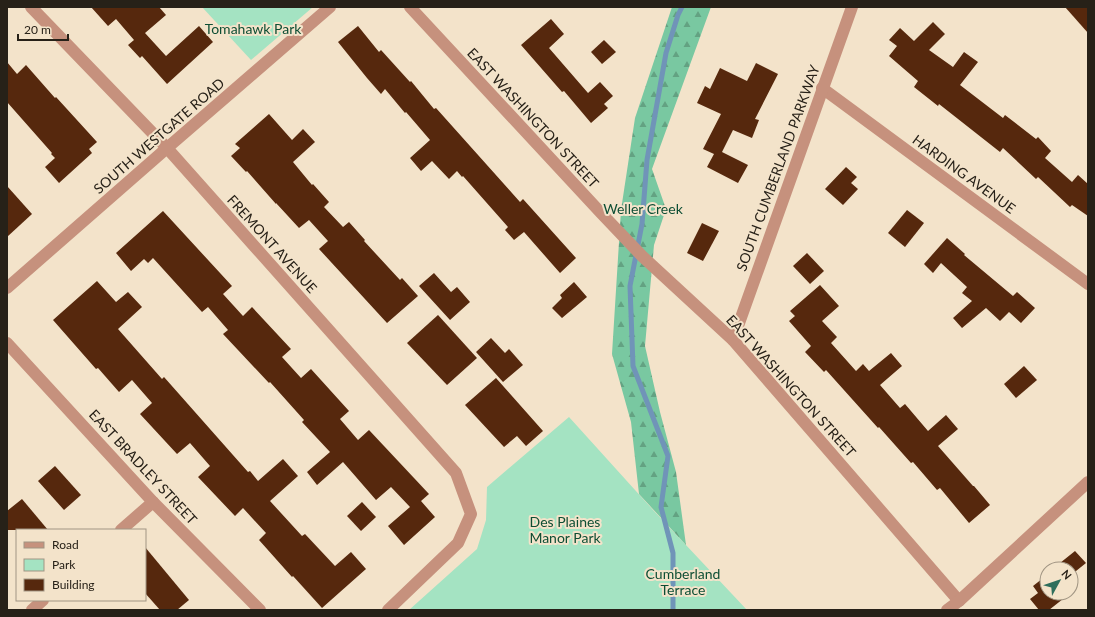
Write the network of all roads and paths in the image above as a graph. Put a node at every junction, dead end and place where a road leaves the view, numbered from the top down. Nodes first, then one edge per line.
1 (32, 7) edge
2 (330, 7) edge
3 (410, 7) edge
4 (852, 7) edge
5 (822, 88) junction
6 (167, 148) junction
7 (1088, 284) edge
8 (7, 288) edge
9 (733, 340) junction
10 (7, 343) edge
11 (1088, 482) edge
12 (153, 502) junction
13 (122, 529) edge
14 (42, 601) edge
15 (960, 601) junction
16 (32, 610) edge
17 (260, 610) edge
18 (388, 610) edge
19 (947, 610) edge

1 - 6 street, FREMONT AVENUE
2 - 6 street, SOUTH WESTGATE ROAD
3 - 9 street, EAST WASHINGTON STREET
4 - 5 street, SOUTH CUMBERLAND PARKWAY
5 - 7 street, HARDING AVENUE
5 - 9 street, SOUTH CUMBERLAND PARKWAY
6 - 8 street, SOUTH WESTGATE ROAD
6 - 18 street, FREMONT AVENUE
9 - 15 street, EAST WASHINGTON STREET
10 - 12 street, EAST BRADLEY STREET
11 - 15 street
12 - 13 street
12 - 17 street, EAST BRADLEY STREET
14 - 16 street
15 - 19 street

